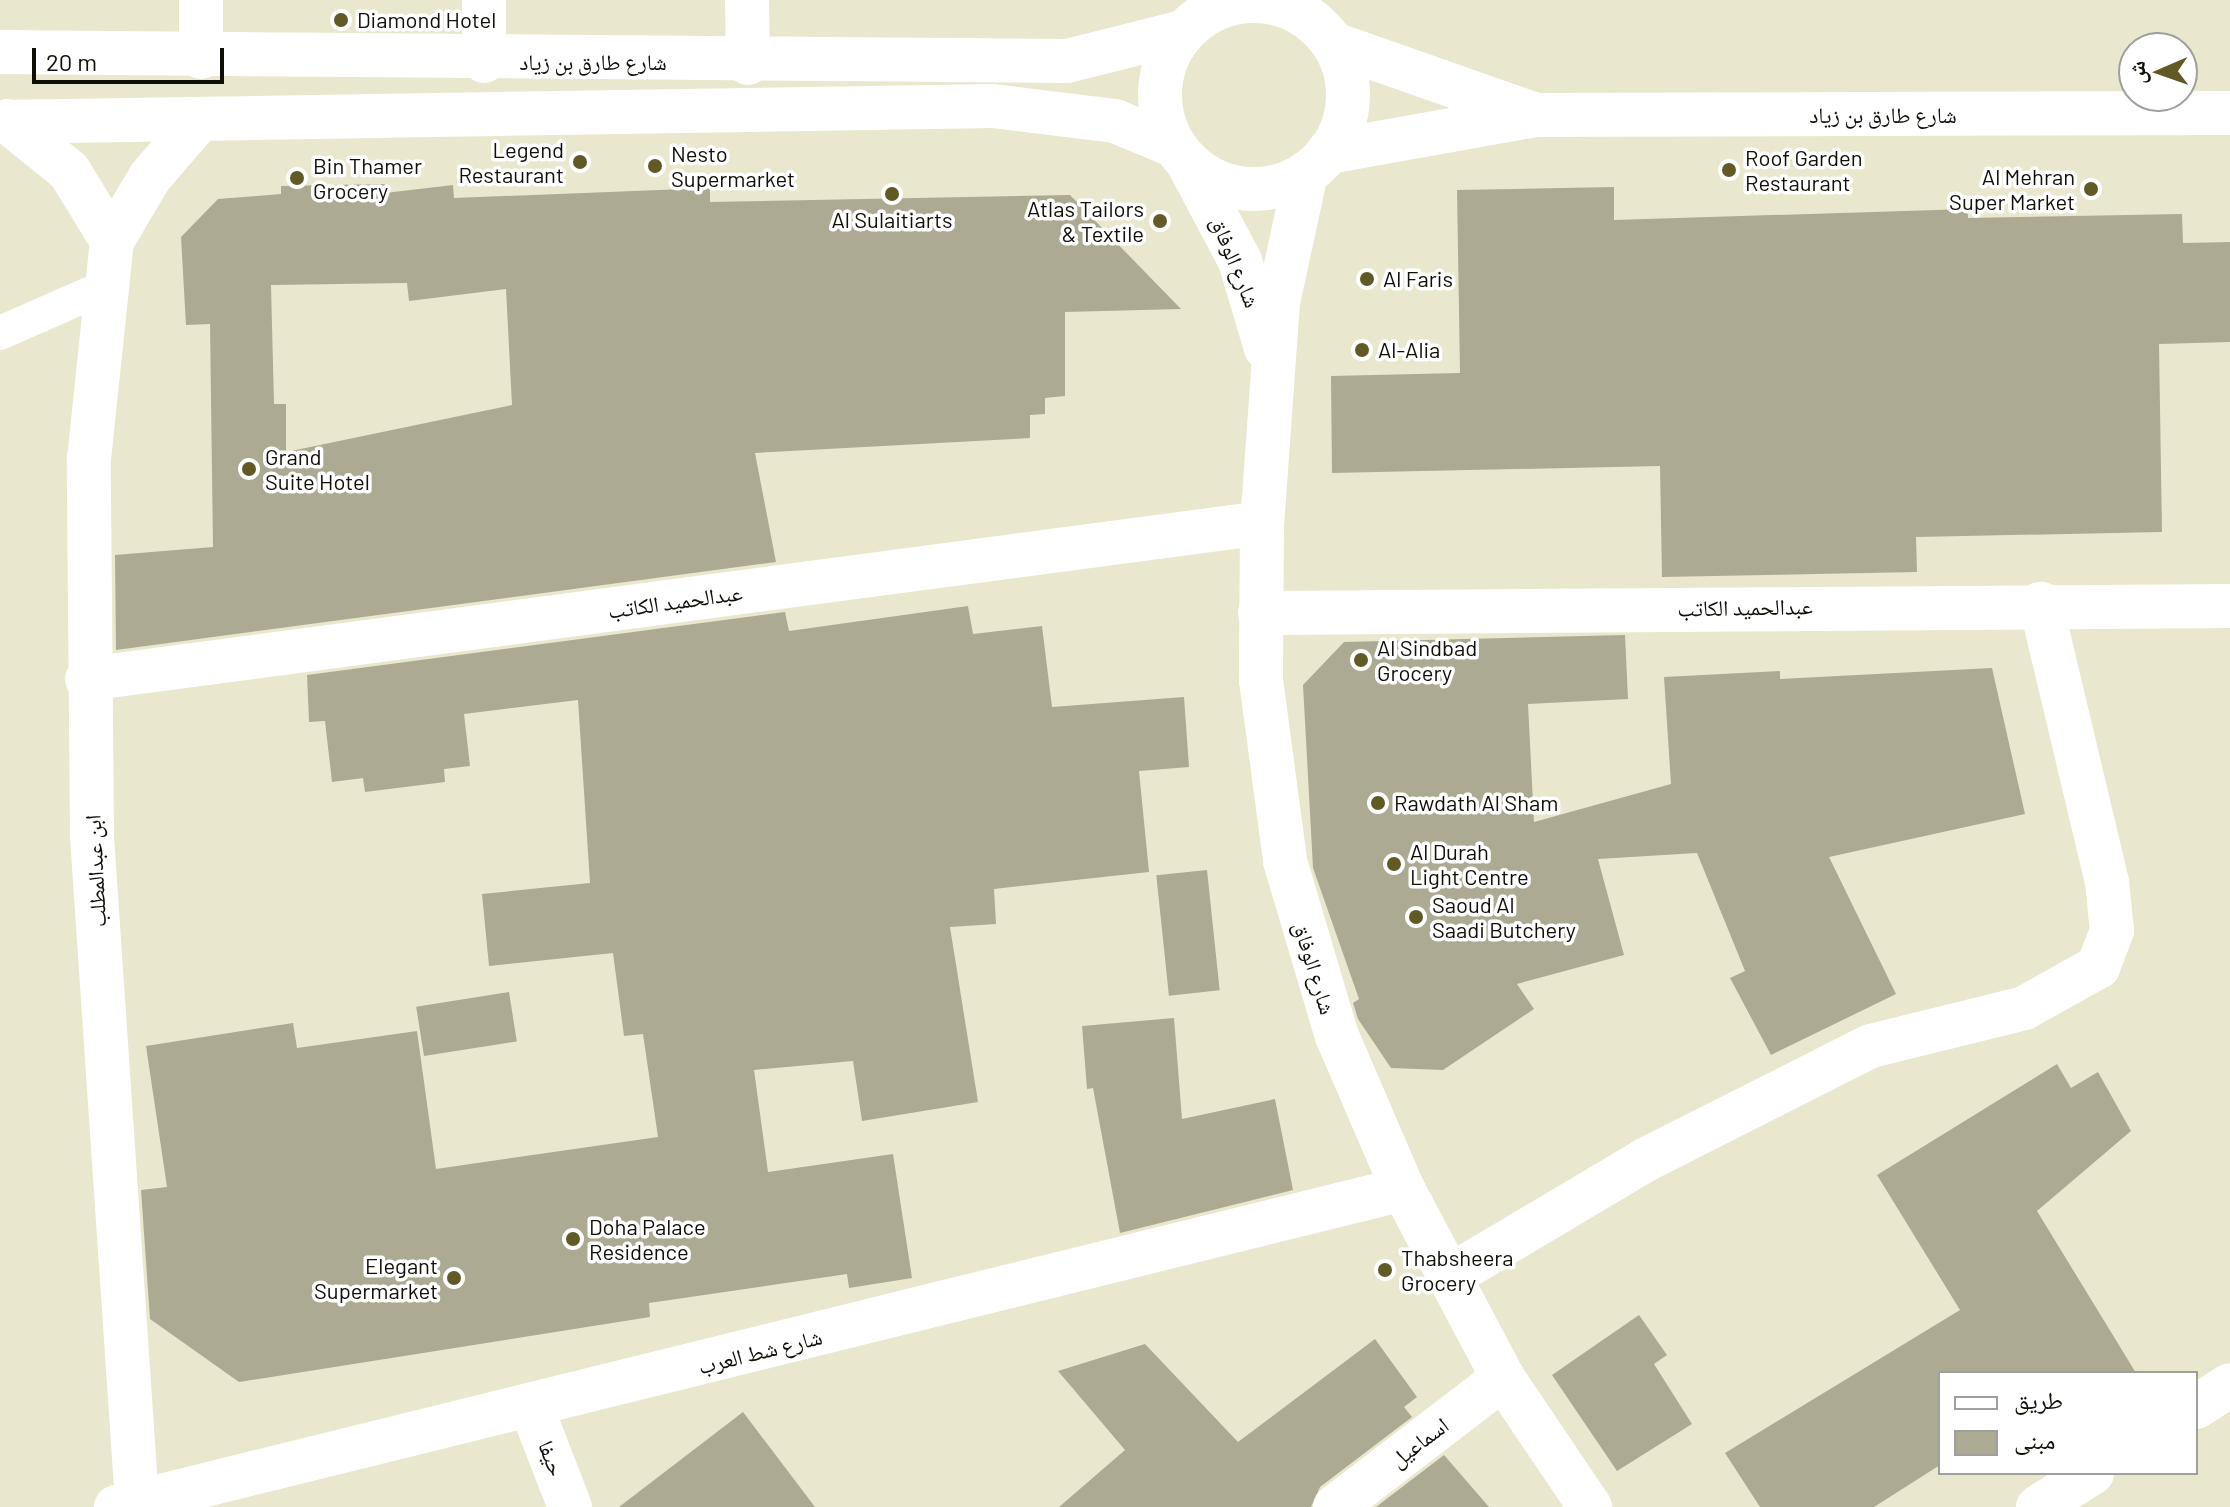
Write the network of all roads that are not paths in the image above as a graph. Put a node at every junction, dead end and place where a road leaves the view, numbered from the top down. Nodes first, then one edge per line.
1 (201, 0) edge
2 (484, 0) edge
3 (747, 0) edge
4 (1201, 15) edge
5 (1320, 22) edge
6 (0, 52) edge
7 (201, 57) junction
8 (484, 61) junction
9 (748, 63) junction
10 (2230, 113) edge
11 (1536, 115) junction
12 (4, 121) edge
13 (198, 121) junction
14 (1182, 154) junction
15 (1317, 163) junction
16 (112, 241) junction
17 (105, 287) junction
18 (0, 333) edge
19 (1271, 366) junction
20 (1262, 523) junction
21 (2041, 604) junction
22 (2230, 606) edge
23 (1260, 613) junction
24 (87, 679) junction
25 (1403, 1189) junction
26 (1450, 1276) junction
27 (1503, 1378) junction
28 (2230, 1385) edge
29 (2198, 1406) edge
30 (532, 1409) junction
31 (2089, 1475) edge
32 (126, 1504) edge
33 (570, 1507) edge
34 (1335, 1507) edge
35 (1590, 1507) edge
36 (2038, 1507) edge

1 - 7 street
2 - 8 street
3 - 9 street
4 - 5 street
4 - 9 street, شارع طارق بن زياد
4 - 14 street
5 - 11 street, شارع طارق بن زياد
5 - 15 street
6 - 7 street, شارع طارق بن زياد
7 - 8 street, شارع طارق بن زياد
8 - 9 street, شارع طارق بن زياد
10 - 11 street, شارع طارق بن زياد
11 - 15 street, شارع طارق بن زياد
12 - 13 street
12 - 16 street
13 - 14 street
13 - 16 street, ابن عبدالمطلب
14 - 15 street
14 - 19 street, شارع الوفاق
15 - 19 street, شارع الوفاق
16 - 17 street, ابن عبدالمطلب
17 - 18 lane
17 - 24 street, ابن عبدالمطلب
19 - 20 street, شارع الوفاق
20 - 23 street, شارع الوفاق
20 - 24 street, عبدالحميد الكاتب
21 - 22 street, عبدالحميد الكاتب
21 - 23 street, عبدالحميد الكاتب
21 - 26 street
23 - 25 street, شارع الوفاق
24 - 32 street, ابن عبدالمطلب
25 - 26 street, شارع الوفاق
25 - 30 street, شارع شط العرب
26 - 27 street, شارع الوفاق
27 - 34 street, اسماعيل
27 - 35 street, شارع الوفاق
28 - 29 street
30 - 32 street, شارع شط العرب
30 - 33 street, حيفا
31 - 36 street

